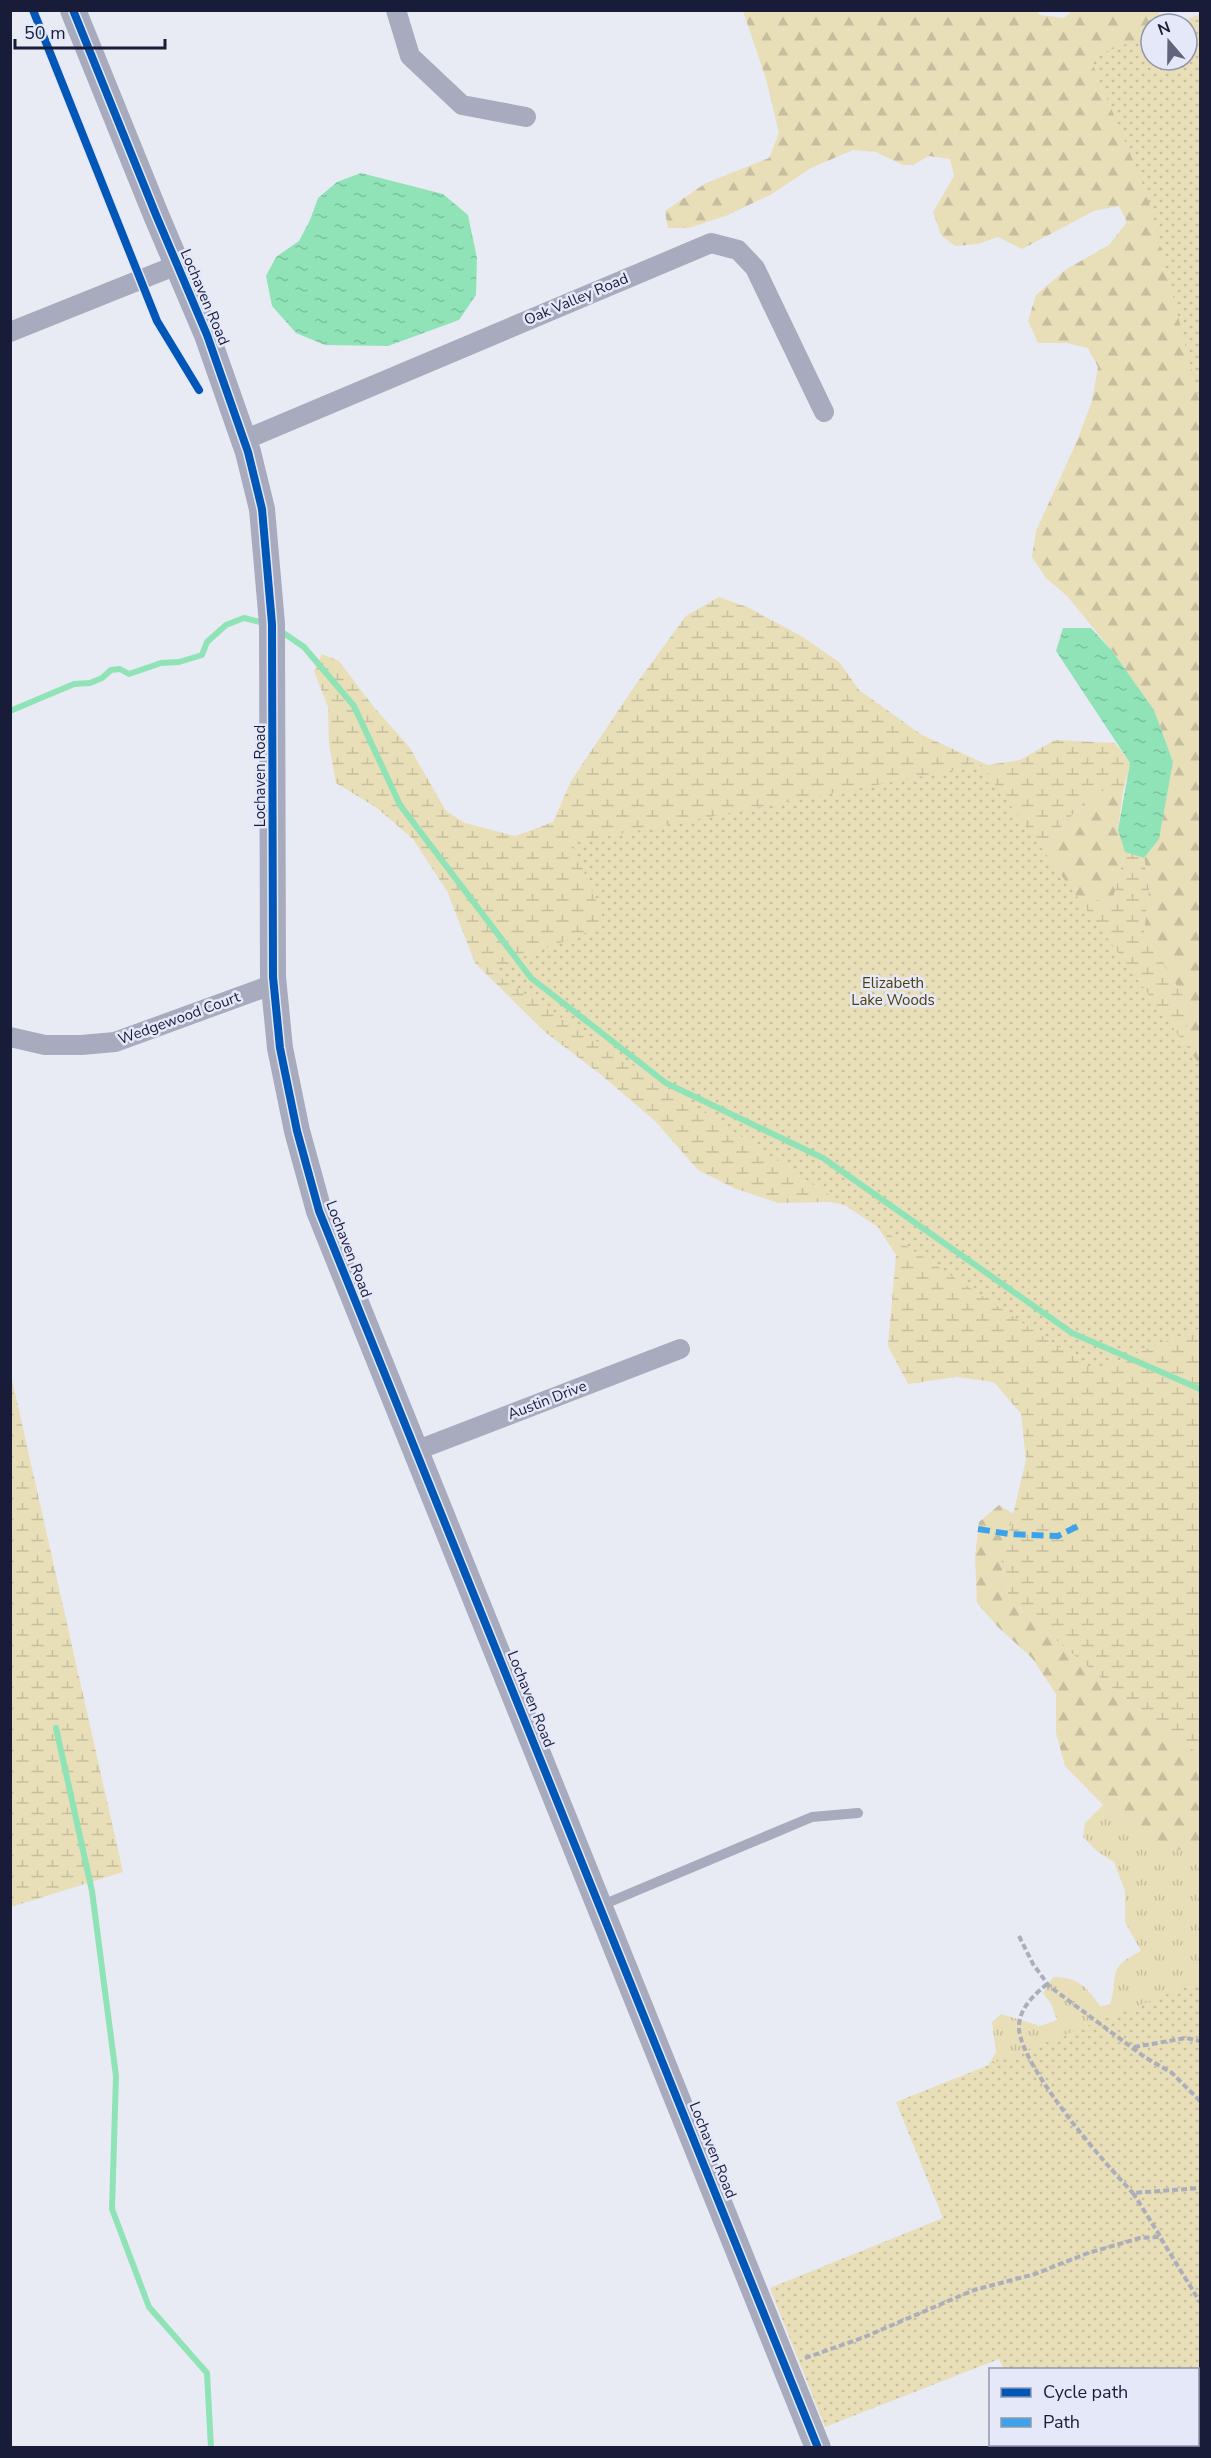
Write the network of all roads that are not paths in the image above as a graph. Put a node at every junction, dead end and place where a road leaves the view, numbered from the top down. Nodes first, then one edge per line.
1 (73, 10) edge
2 (396, 10) edge
3 (526, 117) dead end
4 (177, 265) junction
5 (10, 332) edge
6 (824, 412) dead end
7 (244, 440) junction
8 (274, 984) junction
9 (10, 1037) edge
10 (680, 1349) dead end
11 (415, 1451) junction
12 (858, 1813) dead end
13 (600, 1906) junction
14 (818, 2448) edge

1 - 4 street, Lochaven Road
2 - 3 street
4 - 5 street
4 - 7 street, Lochaven Road
6 - 7 street, Oak Valley Road
7 - 8 street, Lochaven Road
8 - 9 street, Wedgewood Court
8 - 11 street, Lochaven Road
10 - 11 street, Austin Drive
11 - 13 street, Lochaven Road
12 - 13 lane
13 - 14 street, Lochaven Road

